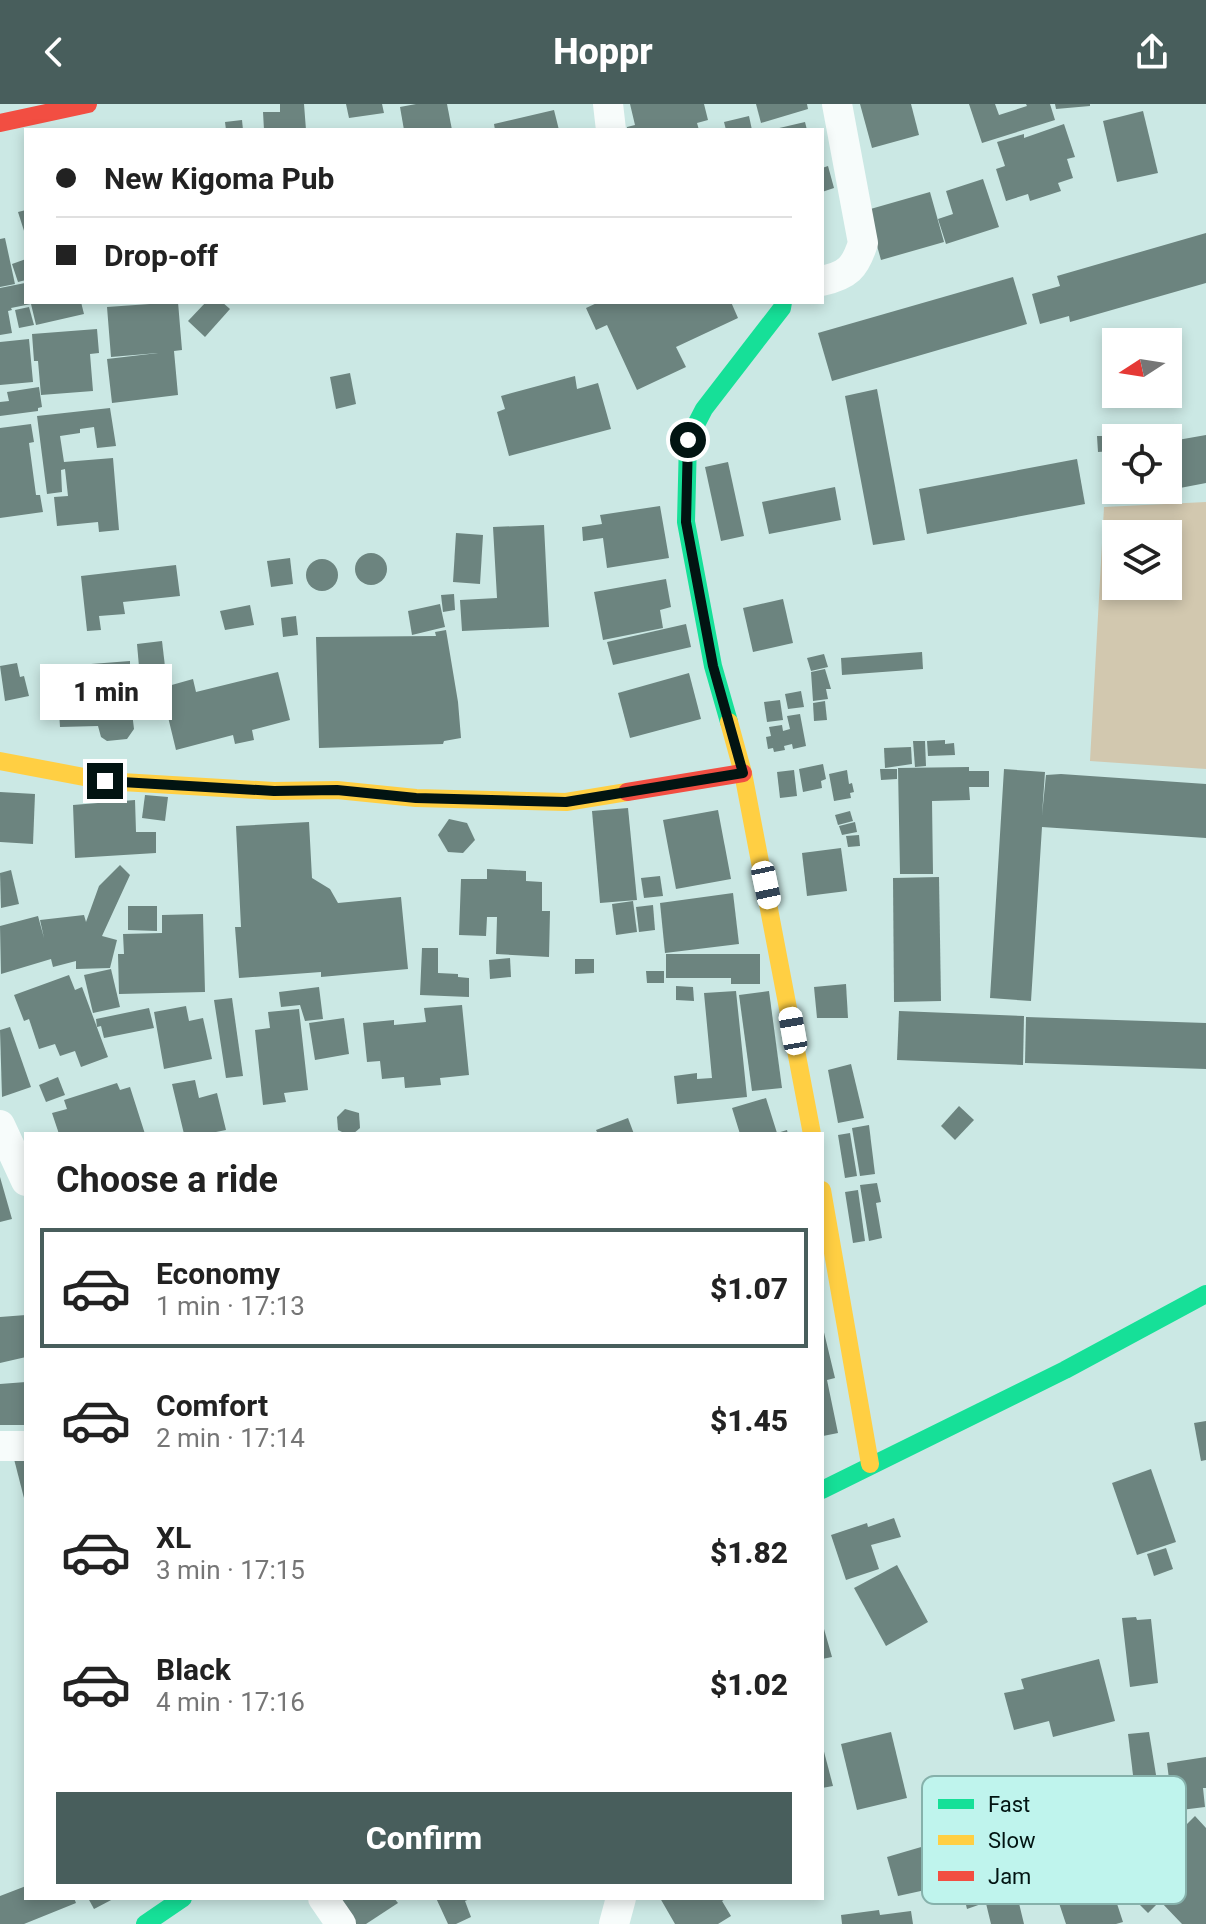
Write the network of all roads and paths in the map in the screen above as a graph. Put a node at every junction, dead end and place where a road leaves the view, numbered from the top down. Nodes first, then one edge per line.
1 (88, 104) edge
2 (608, 104) edge
3 (837, 104) edge
4 (0, 123) edge
5 (611, 128) edge
6 (824, 280) edge
7 (782, 304) edge
8 (0, 761) edge
9 (743, 773) junction
10 (0, 1125) edge
11 (812, 1132) edge
12 (24, 1177) edge
13 (824, 1201) edge
14 (1206, 1294) edge
15 (0, 1446) edge
16 (24, 1446) edge
17 (870, 1464) junction
18 (824, 1489) edge
19 (324, 1900) edge
20 (620, 1900) edge
21 (341, 1924) edge
22 (614, 1924) edge

1 - 4 street
2 - 5 street
3 - 6 street
7 - 9 street
8 - 9 street
9 - 11 street
10 - 12 street
13 - 17 street
14 - 17 street
15 - 16 street
17 - 18 street
19 - 21 street
20 - 22 street

